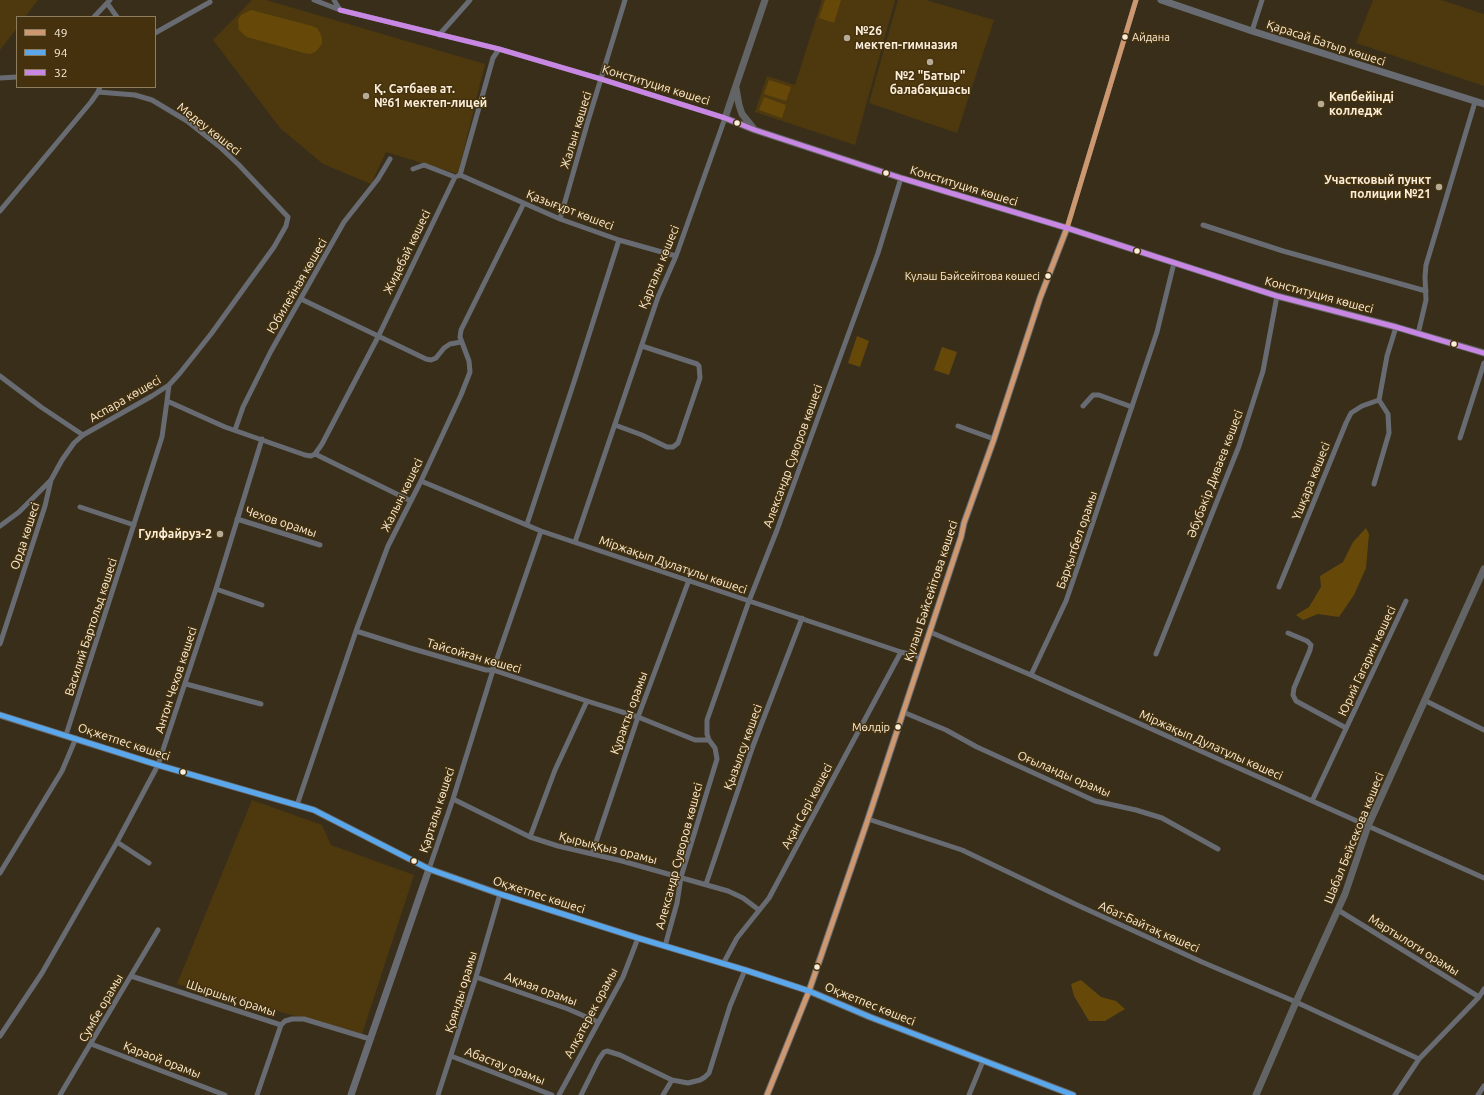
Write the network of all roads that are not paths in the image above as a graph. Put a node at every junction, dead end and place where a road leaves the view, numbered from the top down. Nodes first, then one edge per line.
1 (314, 0) edge
2 (334, 0) edge
3 (470, 0) edge
4 (625, 0) edge
5 (765, 0) edge
6 (1136, 0) edge
7 (1161, 0) edge
8 (1262, 0) edge
9 (109, 1) edge
10 (210, 2) dead end
11 (340, 10) junction
12 (95, 16) edge
13 (116, 16) edge
14 (1252, 31) junction
15 (156, 32) edge
16 (439, 35) junction
17 (499, 49) junction
18 (16, 77) edge
19 (0, 78) edge
20 (601, 79) junction
21 (735, 87) junction
22 (99, 90) edge
23 (1475, 102) junction
24 (1484, 104) edge
25 (725, 118) junction
26 (755, 130) junction
27 (390, 159) dead end
28 (413, 169) dead end
29 (458, 176) junction
30 (901, 178) junction
31 (524, 203) junction
32 (0, 211) edge
33 (288, 218) joint
34 (560, 220) junction
35 (1202, 226) dead end
36 (1067, 228) junction
37 (619, 240) junction
38 (676, 256) junction
39 (1174, 263) junction
40 (1426, 291) junction
41 (1277, 296) junction
42 (301, 299) junction
43 (1396, 327) junction
44 (1418, 334) junction
45 (378, 337) junction
46 (461, 342) junction
47 (642, 346) junction
48 (1484, 353) edge
49 (1484, 363) edge
50 (0, 376) edge
51 (169, 385) junction
52 (1379, 400) junction
53 (167, 401) junction
54 (1083, 406) dead end
55 (1132, 407) junction
56 (615, 425) junction
57 (958, 426) dead end
58 (235, 430) junction
59 (83, 435) junction
60 (1460, 438) dead end
61 (262, 439) junction
62 (994, 440) junction
63 (314, 454) junction
64 (51, 480) junction
65 (421, 481) junction
66 (1374, 484) dead end
67 (411, 501) junction
68 (80, 507) dead end
69 (237, 519) junction
70 (527, 524) junction
71 (134, 525) junction
72 (0, 526) edge
73 (541, 531) junction
74 (574, 542) junction
75 (320, 545) dead end
76 (1484, 569) edge
77 (689, 580) junction
78 (1279, 586) dead end
79 (216, 589) junction
80 (749, 601) junction
81 (1406, 601) dead end
82 (262, 605) dead end
83 (802, 618) junction
84 (356, 631) junction
85 (930, 632) junction
86 (1288, 633) dead end
87 (0, 644) edge
88 (901, 652) junction
89 (1156, 654) dead end
90 (921, 657) junction
91 (494, 670) junction
92 (1031, 675) junction
93 (186, 684) junction
94 (1424, 700) junction
95 (586, 701) junction
96 (261, 704) dead end
97 (903, 712) junction
98 (0, 715) edge
99 (638, 717) junction
100 (1346, 728) junction
101 (1484, 730) edge
102 (66, 735) junction
103 (76, 738) junction
104 (709, 740) junction
105 (158, 765) junction
106 (453, 799) junction
107 (1312, 801) junction
108 (297, 805) junction
109 (868, 819) junction
110 (1368, 826) junction
111 (530, 837) junction
112 (117, 842) junction
113 (1218, 849) dead end
114 (592, 854) junction
115 (149, 863) dead end
116 (429, 869) junction
117 (0, 873) edge
118 (681, 877) junction
119 (1484, 878) edge
120 (706, 884) junction
121 (500, 894) junction
122 (759, 910) junction
123 (1338, 910) junction
124 (158, 930) dead end
125 (638, 938) junction
126 (665, 946) junction
127 (723, 964) junction
128 (745, 970) junction
129 (131, 976) junction
130 (476, 977) junction
131 (1484, 990) edge
132 (809, 991) junction
133 (1479, 997) junction
134 (1296, 1002) junction
135 (598, 1022) junction
136 (281, 1025) junction
137 (0, 1036) edge
138 (370, 1039) junction
139 (91, 1044) junction
140 (451, 1056) junction
141 (1419, 1059) junction
142 (984, 1061) junction
143 (672, 1080) junction
144 (1484, 1086) edge
145 (60, 1095) edge
146 (225, 1095) edge
147 (257, 1095) edge
148 (352, 1095) edge
149 (438, 1095) edge
150 (552, 1095) edge
151 (559, 1095) edge
152 (581, 1095) edge
153 (663, 1095) edge
154 (767, 1095) edge
155 (969, 1095) edge
156 (1073, 1095) edge
157 (1256, 1095) edge
158 (1395, 1095) edge
159 (1478, 1095) edge

1 - 11 street, Конституция көшесі
2 - 11 street
3 - 16 street
4 - 20 street, Жалын көшесі
5 - 21 main road, Қарталы көшесі
6 - 36 street, Күләш Бәйсейітова көшесі
7 - 14 street, Қарасай Батыр көшесі
8 - 14 street
9 - 12 street
9 - 13 street
10 - 15 street
11 - 16 street, Конституция көшесі
14 - 23 street, Қарасай Батыр көшесі
16 - 17 street, Конституция көшесі
17 - 20 street, Конституция көшесі
17 - 29 street, Жидебай көшесі
18 - 19 street
20 - 25 street, Конституция көшесі
20 - 34 street, Жалын көшесі
21 - 25 main road, Қарталы көшесі
21 - 26 main road
22 - 32 street, Медеу көшесі
22 - 33 street, Медеу көшесі
23 - 24 street, Қарасай Батыр көшесі
23 - 40 street
25 - 26 main road, Конституция көшесі
25 - 38 street, Қарталы көшесі
26 - 30 main road, Конституция көшесі
27 - 42 street, Юбилейная көшесі
28 - 29 street, Қазығұрт көшесі
29 - 31 street, Қазығұрт көшесі
29 - 45 street, Жидебай көшесі
30 - 36 main road, Конституция көшесі
30 - 80 street, Александр Суворов көшесі
31 - 34 street, Қазығұрт көшесі
31 - 46 street
33 - 51 street, Аспара көшесі
34 - 37 street, Қазығұрт көшесі
35 - 40 street
36 - 39 main road, Конституция көшесі
36 - 62 street, Күләш Бәйсейітова көшесі
37 - 38 street, Қазығұрт көшесі
37 - 70 street
38 - 47 street, Қарталы көшесі
39 - 41 main road, Конституция көшесі
39 - 55 street, Барқытбел орамы
40 - 44 street
41 - 43 main road, Конституция көшесі
41 - 89 street, Әбубәкір Диваев көшесі
42 - 45 street
42 - 58 street, Юбилейная көшесі
43 - 44 main road, Конституция көшесі
43 - 52 street
44 - 48 main road, Конституция көшесі
45 - 46 street
45 - 63 street, Жидебай көшесі
46 - 65 street, Жалын көшесі
47 - 56 street, Қарталы көшесі
47 - 56 street
49 - 60 street
50 - 59 street
51 - 53 street
51 - 59 street, Аспара көшесі
52 - 66 street
52 - 78 street, Үшқара көшесі
53 - 58 street
53 - 71 street, Василий Бартольд көшесі
54 - 55 street
55 - 92 street, Барқытбел орамы
56 - 74 street, Қарталы көшесі
57 - 62 street
58 - 61 street
59 - 64 street, Аспара көшесі
61 - 63 street
61 - 69 street, Антон Чехов көшесі
62 - 85 street, Күләш Бәйсейітова көшесі
63 - 67 street
64 - 72 street, Аспара көшесі
64 - 87 street, Орда көшесі
65 - 67 street, Жалын көшесі
65 - 70 street, Міржақып Дулатұлы көшесі
67 - 84 street, Жалын көшесі
68 - 71 street
69 - 75 street, Чехов орамы
69 - 79 street, Антон Чехов көшесі
70 - 73 street, Міржақып Дулатұлы көшесі
71 - 102 street, Василий Бартольд көшесі
73 - 74 street, Міржақып Дулатұлы көшесі
73 - 91 street, Қарталы көшесі
74 - 77 street, Міржақып Дулатұлы көшесі
76 - 94 main road, Шабал Бейсекова көшесі
77 - 80 street, Міржақып Дулатұлы көшесі
77 - 99 street, Қуракты орамы
79 - 82 street
79 - 93 street, Антон Чехов көшесі
80 - 83 street, Міржақып Дулатұлы көшесі
80 - 104 street, Александр Суворов көшесі
81 - 100 street, Юрий Гагарин көшесі
83 - 88 street, Міржақып Дулатұлы көшесі
83 - 120 street, Қызылсу көшесі
84 - 91 street, Тайсойған көшесі
84 - 108 street, Жалын көшесі
85 - 90 street, Күләш Бәйсейітова көшесі
85 - 92 street, Міржақып Дулатұлы көшесі
86 - 100 street, Юрий Гагарин көшесі
88 - 90 street, Міржақып Дулатұлы көшесі
88 - 122 street, Ақан Сері көшесі
90 - 97 street, Күләш Бәйсейітова көшесі
91 - 95 street, Тайсойған көшесі
91 - 106 street, Қарталы көшесі
92 - 107 street, Міржақып Дулатұлы көшесі
93 - 96 street
93 - 105 street, Антон Чехов көшесі
94 - 101 street
94 - 110 main road, Шабал Бейсекова көшесі
95 - 99 street, Тайсойған көшесі
95 - 111 street
97 - 109 street, Күләш Бәйсейітова көшесі
97 - 113 street, Оғыланды орамы
98 - 102 street, Оқжетпес көшесі
99 - 104 street, Тайсойған көшесі
99 - 114 street, Қуракты орамы
100 - 107 street, Юрий Гагарин көшесі
102 - 103 street, Оқжетпес көшесі
103 - 105 street, Оқжетпес көшесі
103 - 117 street
104 - 118 street, Александр Суворов көшесі
105 - 108 street, Оқжетпес көшесі
105 - 112 street, Антон Чехов көшесі
106 - 111 street, Қырыққыз орамы
106 - 116 street, Қарталы көшесі
107 - 110 street, Міржақып Дулатұлы көшесі
108 - 116 street, Оқжетпес көшесі
109 - 132 street, Күләш Бәйсейітова көшесі
109 - 134 street, Абат-Байтақ көшесі
110 - 119 street, Міржақып Дулатұлы көшесі
110 - 123 main road, Шабал Бейсекова көшесі
111 - 114 street, Қырыққыз орамы
112 - 115 street
112 - 137 street, Антон Чехов көшесі
114 - 118 street, Қырыққыз орамы
116 - 121 street, Оқжетпес көшесі
116 - 138 street, Қарталы көшесі
118 - 120 street, Қырыққыз орамы
118 - 126 street, Александр Суворов көшесі
120 - 122 street, Қырыққыз орамы
121 - 125 street, Оқжетпес көшесі
121 - 130 street, Қоянды орамы
122 - 127 street, Ақан Сері көшесі
123 - 133 street, Мартылоги орамы
123 - 134 main road, Шабал Бейсекова көшесі
124 - 129 street, Сумбе орамы
125 - 126 street, Оқжетпес көшесі
125 - 135 street, Алқатерек орамы
126 - 127 street, Оқжетпес көшесі
127 - 128 street, Оқжетпес көшесі
128 - 132 street, Оқжетпес көшесі
128 - 143 street
129 - 136 street, Шыршық орамы
129 - 139 street, Сумбе орамы
130 - 135 street, Ақмая орамы
130 - 140 street, Қоянды орамы
131 - 133 street
132 - 142 street, Оқжетпес көшесі
132 - 154 street, Күләш Бәйсейітова көшесі
133 - 141 street
134 - 141 street, Абат-Байтақ көшесі
134 - 157 main road, Шабал Бейсекова көшесі
135 - 151 street, Алқатерек орамы
136 - 138 street, Шыршық орамы
136 - 147 street
138 - 148 street, Қарталы көшесі
139 - 145 street, Сумбе орамы
139 - 146 street, Қараой орамы
140 - 149 street, Қоянды орамы
140 - 150 street, Абастау орамы
141 - 158 street
142 - 155 street
142 - 156 street, Оқжетпес көшесі
143 - 152 street
143 - 153 street
144 - 159 street

